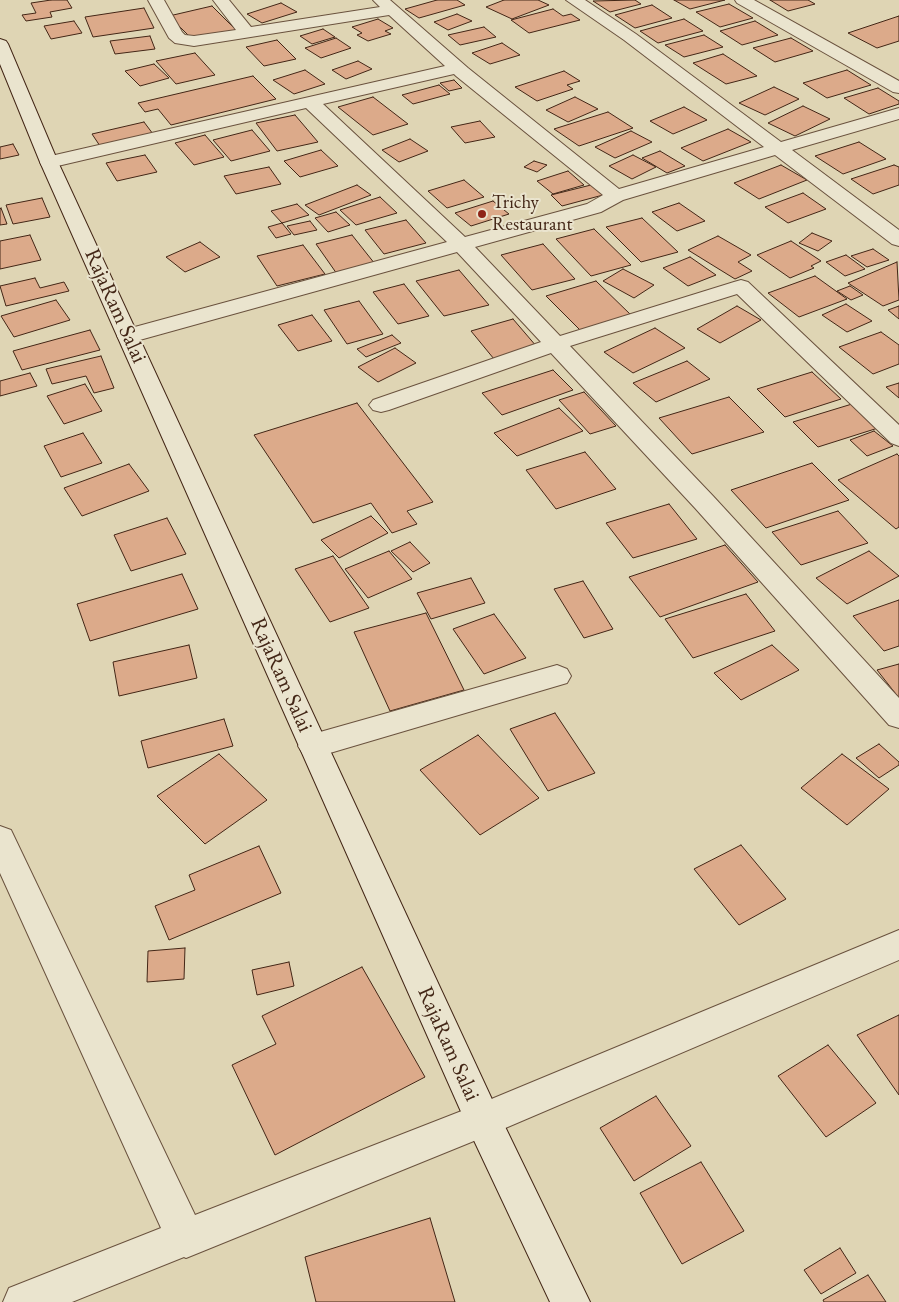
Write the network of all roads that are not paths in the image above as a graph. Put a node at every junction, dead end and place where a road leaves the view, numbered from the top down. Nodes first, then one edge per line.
1 (156, 0) edge
2 (221, 0) edge
3 (574, 0) edge
4 (743, 0) edge
5 (387, 5) edge
6 (247, 33) junction
7 (0, 44) edge
8 (457, 68) junction
9 (899, 88) edge
10 (310, 102) junction
11 (899, 113) edge
12 (778, 149) junction
13 (49, 162) junction
14 (616, 196) junction
15 (899, 240) edge
16 (462, 244) junction
17 (128, 336) junction
18 (555, 344) junction
19 (382, 405) dead end
20 (899, 438) edge
21 (557, 676) dead end
22 (899, 718) edge
23 (313, 746) junction
24 (0, 839) edge
25 (899, 946) edge
26 (483, 1120) junction
27 (186, 1238) junction
28 (23, 1302) edge
29 (570, 1302) edge

1 - 6 street
2 - 6 street
3 - 12 street
4 - 9 street
5 - 6 street
5 - 8 street
7 - 13 street, RajaRam Salai
8 - 10 street
8 - 14 street
10 - 13 street
10 - 16 street
11 - 12 street
12 - 14 street
12 - 15 street
13 - 17 street, RajaRam Salai
14 - 16 street
16 - 17 street
16 - 18 street
17 - 23 street, RajaRam Salai
18 - 19 street
18 - 20 street
18 - 22 street
21 - 23 street
23 - 26 street, RajaRam Salai
24 - 27 street
25 - 26 street
26 - 27 street
26 - 29 street, RajaRam Salai
27 - 28 street

